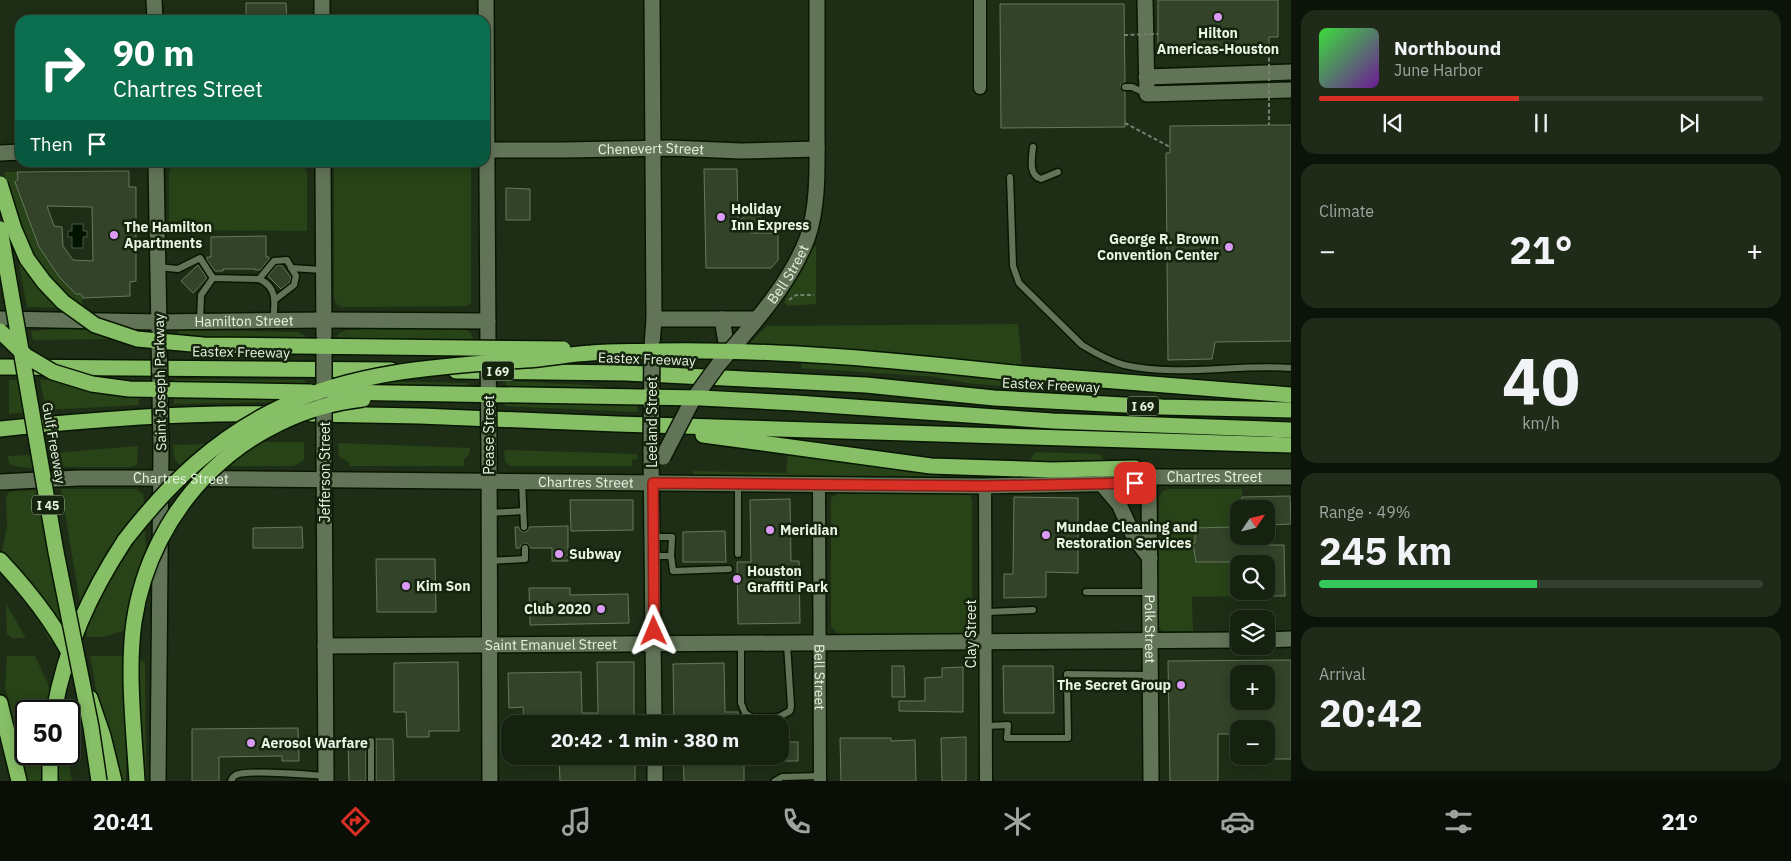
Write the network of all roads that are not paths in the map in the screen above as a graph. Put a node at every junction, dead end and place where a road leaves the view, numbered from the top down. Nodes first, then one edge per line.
1 (154, 0) edge
2 (322, 0) edge
3 (486, 0) edge
4 (652, 0) edge
5 (817, 0) edge
6 (980, 0) edge
7 (1146, 0) edge
8 (154, 15) edge
9 (322, 15) edge
10 (486, 15) edge
11 (1291, 72) edge
12 (1146, 77) junction
13 (980, 88) dead end
14 (1291, 90) edge
15 (1147, 94) junction
16 (1033, 147) dead end
17 (652, 148) junction
18 (817, 149) junction
19 (490, 150) edge
20 (15, 152) edge
21 (0, 153) edge
22 (156, 167) edge
23 (323, 167) edge
24 (486, 167) edge
25 (1058, 172) dead end
26 (1010, 177) dead end
27 (0, 184) edge
28 (0, 229) edge
29 (158, 268) junction
30 (291, 268) junction
31 (324, 270) junction
32 (213, 278) junction
33 (259, 279) junction
34 (276, 299) junction
35 (654, 318) junction
36 (0, 319) edge
37 (722, 319) junction
38 (757, 319) junction
39 (324, 320) junction
40 (273, 321) junction
41 (488, 321) junction
42 (200, 322) junction
43 (159, 329) junction
44 (0, 331) edge
45 (592, 352) junction
46 (728, 354) junction
47 (0, 367) edge
48 (1291, 368) edge
49 (419, 394) junction
50 (1291, 396) edge
51 (1291, 410) edge
52 (617, 424) junction
53 (0, 429) edge
54 (1291, 430) edge
55 (1291, 445) edge
56 (657, 454) junction
57 (1149, 477) junction
58 (1291, 477) edge
59 (162, 478) junction
60 (489, 480) junction
61 (324, 481) junction
62 (522, 481) junction
63 (0, 482) edge
64 (653, 483) junction
65 (738, 484) junction
66 (1102, 484) junction
67 (819, 485) junction
68 (985, 486) junction
69 (523, 512) junction
70 (489, 513) junction
71 (524, 527) dead end
72 (653, 537) junction
73 (525, 548) dead end
74 (738, 554) dead end
75 (653, 556) junction
76 (671, 556) junction
77 (1150, 558) junction
78 (0, 560) edge
79 (489, 561) junction
80 (729, 568) dead end
81 (1086, 592) dead end
82 (1150, 592) junction
83 (1033, 610) dead end
84 (986, 612) junction
85 (1291, 639) edge
86 (1150, 640) junction
87 (1230, 640) edge
88 (1275, 640) edge
89 (986, 641) junction
90 (819, 642) junction
91 (741, 643) junction
92 (787, 643) junction
93 (654, 644) junction
94 (489, 645) junction
95 (325, 646) junction
96 (1150, 675) junction
97 (56, 700) edge
98 (0, 703) edge
99 (654, 715) edge
100 (986, 726) junction
101 (371, 741) dead end
102 (50, 765) edge
103 (655, 765) edge
104 (326, 779) edge
105 (820, 779) edge
106 (19, 781) edge
107 (50, 781) edge
108 (99, 781) edge
109 (114, 781) edge
110 (137, 781) edge
111 (158, 781) edge
112 (231, 781) edge
113 (371, 781) edge
114 (490, 781) edge
115 (655, 781) edge
116 (774, 781) edge
117 (986, 781) edge
118 (1151, 781) edge

1 - 8 street
2 - 9 street
3 - 10 street, Pease Street
4 - 17 street, Leeland Street
5 - 18 street, Bell Street
6 - 13 street
7 - 12 street
11 - 12 street
12 - 15 street
12 - 15 lane
14 - 15 street
16 - 25 lane
17 - 18 street, Chenevert Street
17 - 19 street, Chenevert Street
17 - 35 street, Leeland Street
18 - 38 street, Bell Street
20 - 21 street
22 - 29 street, Saint Joseph Parkway
23 - 31 street, Jefferson Street
24 - 41 street, Pease Street
26 - 48 lane
27 - 45 highway, bridge
28 - 108 highway, Gulf Freeway / I 45, bridge
29 - 32 lane
29 - 43 street, Saint Joseph Parkway
30 - 31 lane
30 - 33 lane
30 - 34 lane
31 - 39 street, Jefferson Street
32 - 33 lane
32 - 42 lane
33 - 34 lane
34 - 40 lane
35 - 37 street
35 - 56 street, Leeland Street, bridge
36 - 43 street, Hamilton Street
37 - 38 street
37 - 46 street
38 - 46 street, Bell Street, bridge
39 - 40 street, Hamilton Street
39 - 41 street, Hamilton Street
39 - 61 street, Jefferson Street, bridge
40 - 42 street, Hamilton Street
41 - 60 street, Pease Street, bridge
42 - 43 street, Hamilton Street
43 - 59 street, Saint Joseph Parkway, bridge
44 - 49 highway, bridge
45 - 50 highway, bridge
45 - 97 highway, bridge
46 - 56 street, Bell Street, bridge
47 - 51 highway, Eastex Freeway / I 69
49 - 54 highway, bridge
49 - 110 highway, bridge
52 - 53 highway
52 - 55 highway
52 - 57 highway
56 - 64 street, Bell Street
57 - 58 street, Chartres Street
57 - 66 street, Chartres Street
57 - 77 street, Polk Street
59 - 61 street, Chartres Street
59 - 63 street, Chartres Street
59 - 111 street, Saint Joseph Parkway
60 - 61 street, Chartres Street
60 - 62 street, Chartres Street
60 - 70 street, Pease Street
61 - 95 street, Jefferson Street
62 - 64 street, Chartres Street
62 - 69 lane
64 - 65 street, Chartres Street
64 - 72 street, Leeland Street
65 - 67 street, Chartres Street
65 - 74 lane
66 - 68 street, Chartres Street
66 - 77 street
67 - 68 street, Chartres Street
67 - 90 street, Bell Street
68 - 84 street, Clay Street
69 - 70 lane
69 - 71 lane
70 - 79 street, Pease Street
72 - 75 street, Leeland Street
72 - 76 lane
73 - 79 lane
75 - 76 lane
75 - 93 street, Leeland Street
76 - 80 lane
77 - 82 street, Polk Street
78 - 109 highway, bridge
79 - 94 street, Pease Street
81 - 82 lane
82 - 86 street, Polk Street
83 - 84 lane
84 - 89 street, Clay Street
85 - 88 street
86 - 87 street, Saint Emanuel Street
86 - 89 street, Saint Emanuel Street
86 - 96 street, Polk Street
89 - 90 street, Saint Emanuel Street
89 - 100 street, Clay Street
90 - 92 street, Saint Emanuel Street
90 - 105 street, Bell Street
91 - 92 street, Saint Emanuel Street
91 - 92 lane
91 - 93 street, Saint Emanuel Street
93 - 94 street, Saint Emanuel Street
93 - 99 street, Leeland Street
94 - 95 street, Saint Emanuel Street
94 - 114 street, Pease Street
95 - 104 street, Jefferson Street
96 - 100 lane
96 - 118 street, Polk Street
98 - 106 highway
100 - 117 street, Clay Street
101 - 113 lane
102 - 107 highway
103 - 115 street
104 - 112 lane
105 - 116 lane

